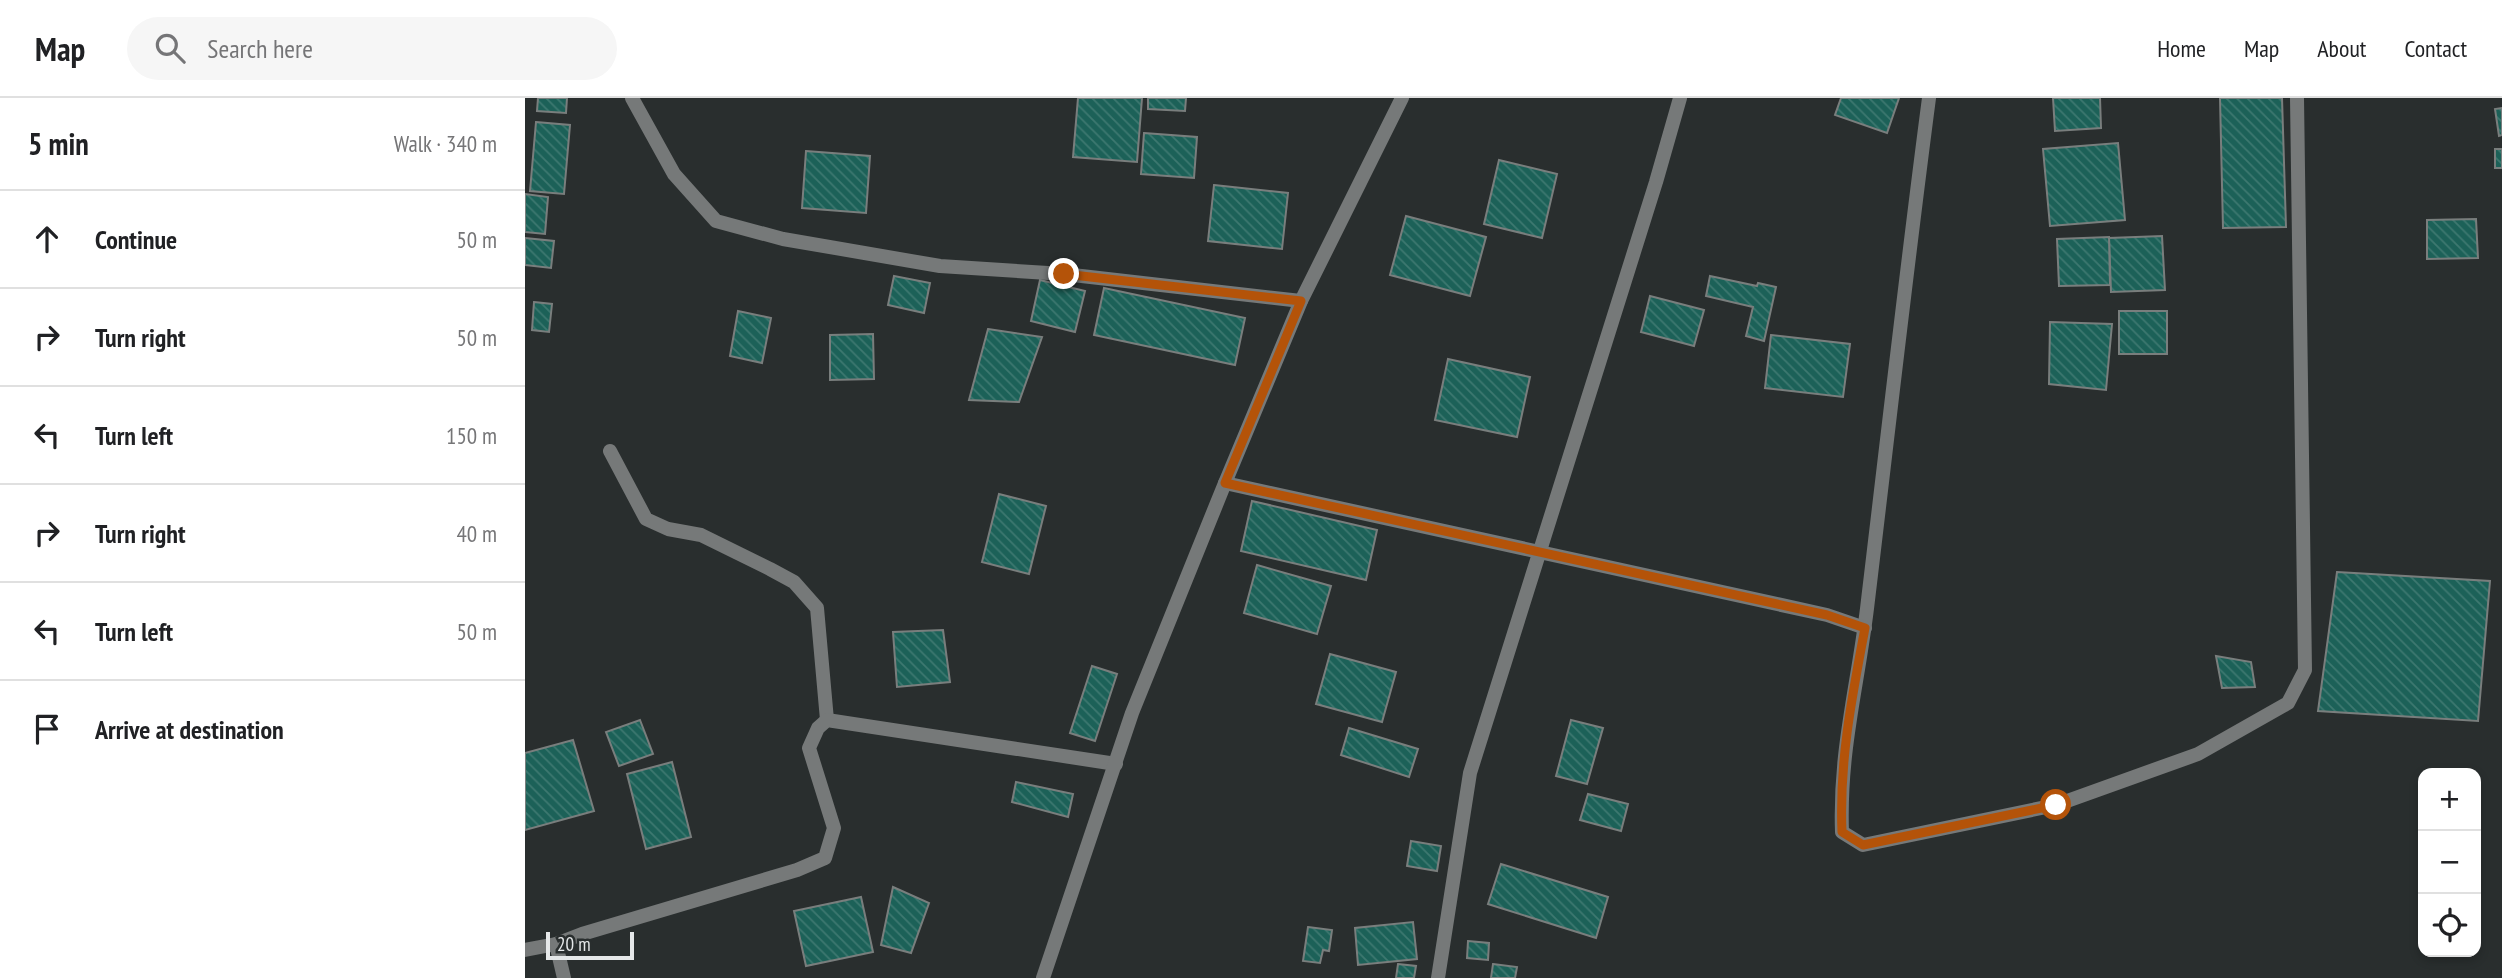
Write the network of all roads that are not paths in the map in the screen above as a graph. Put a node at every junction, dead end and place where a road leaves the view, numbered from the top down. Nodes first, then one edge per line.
1 (632, 98) edge
2 (1402, 98) edge
3 (1680, 98) edge
4 (1929, 98) edge
5 (2297, 98) edge
6 (1301, 301) junction
7 (610, 451) dead end
8 (1225, 483) junction
9 (1541, 552) junction
10 (1865, 628) junction
11 (827, 720) junction
12 (1116, 764) junction
13 (556, 944) junction
14 (525, 950) edge
15 (564, 978) edge
16 (1043, 978) edge
17 (1438, 978) edge

1 - 6 street
2 - 6 street
3 - 9 street
4 - 10 street
5 - 10 street
6 - 8 street
7 - 11 street
8 - 9 street
8 - 12 street
9 - 10 street
9 - 17 street
11 - 12 street
11 - 13 street
12 - 16 street
13 - 14 street
13 - 15 street

